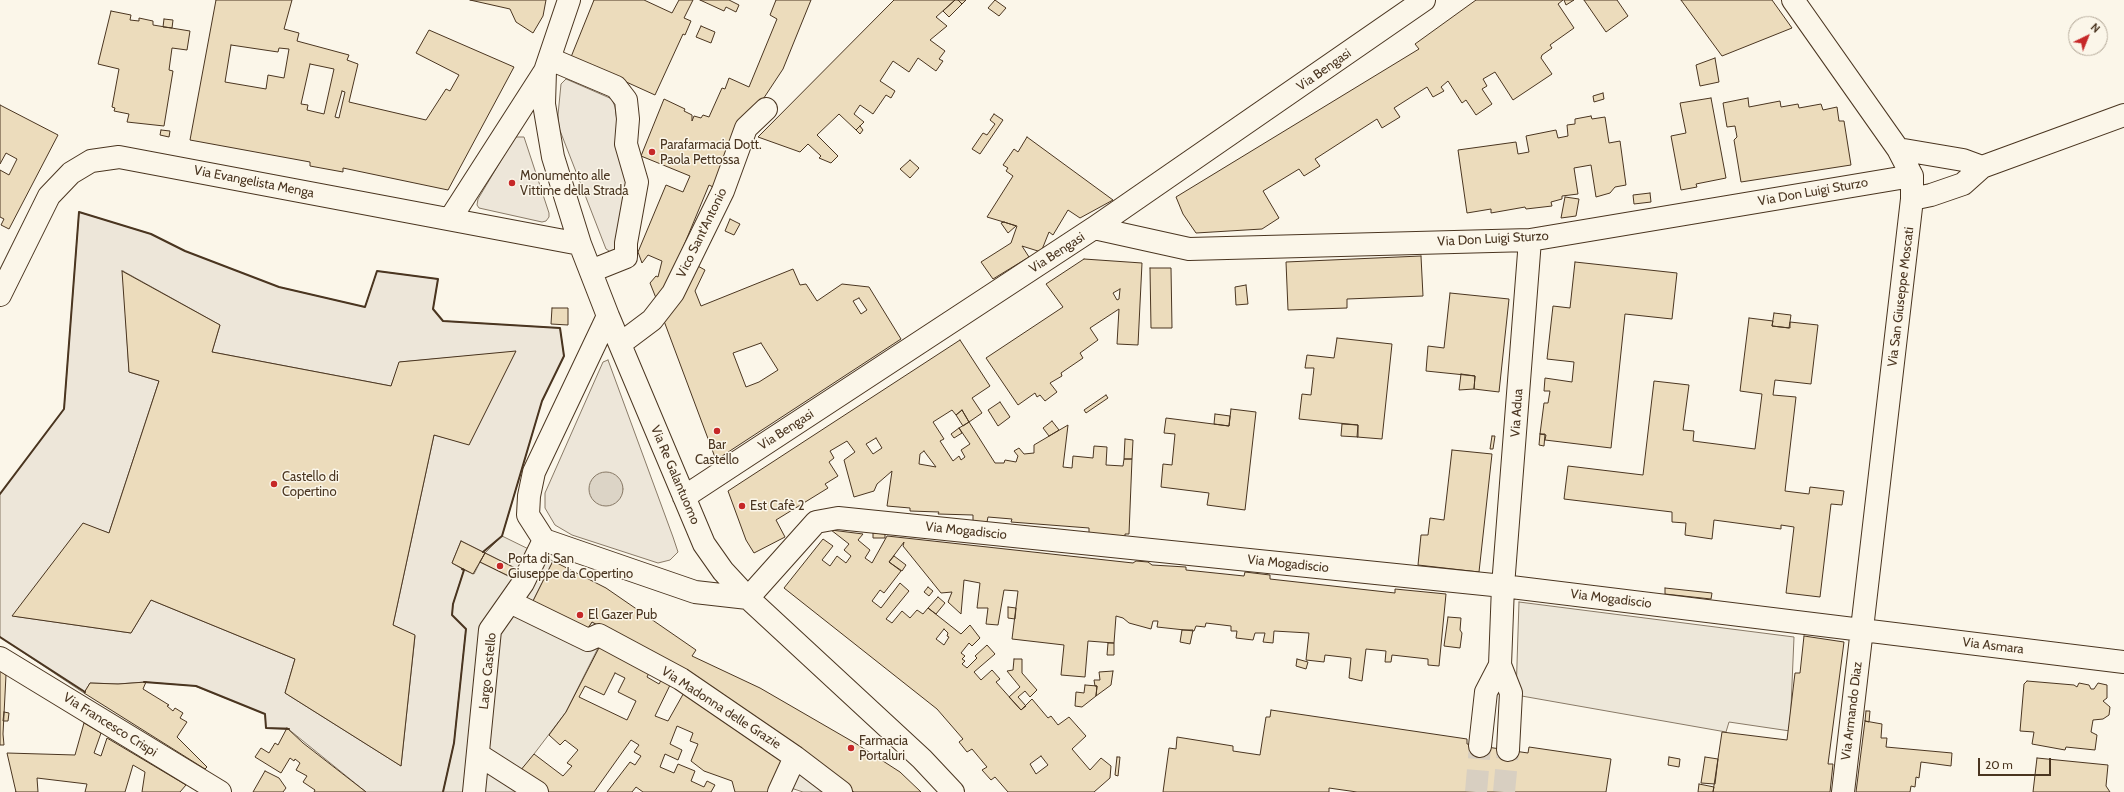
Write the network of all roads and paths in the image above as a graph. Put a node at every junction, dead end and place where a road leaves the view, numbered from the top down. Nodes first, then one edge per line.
1 (569, 0) edge
2 (1424, 0) edge
3 (1793, 0) edge
4 (547, 65) junction
5 (766, 108) dead end
6 (2124, 115) edge
7 (1898, 148) junction
8 (1982, 167) junction
9 (1912, 176) junction
10 (1912, 199) junction
11 (450, 219) junction
12 (1094, 228) junction
13 (1530, 240) junction
14 (580, 244) junction
15 (591, 271) junction
16 (0, 295) edge
17 (608, 316) junction
18 (620, 344) junction
19 (684, 497) junction
20 (544, 540) junction
21 (714, 558) junction
22 (1503, 586) junction
23 (695, 592) junction
24 (748, 598) junction
25 (510, 602) junction
26 (1862, 630) junction
27 (0, 658) edge
28 (2124, 662) edge
29 (1500, 665) junction
30 (1480, 746) tunnel mouth
31 (1508, 750) tunnel mouth
32 (479, 755) junction
33 (795, 757) junction
34 (193, 786) edge
35 (220, 792) edge
36 (474, 792) edge
37 (537, 792) edge
38 (780, 792) edge
39 (841, 792) edge
40 (953, 792) edge
41 (1843, 792) edge

1 - 4 street
2 - 12 street, Via Bengasi
3 - 7 street, Via San Giuseppe Moscati
4 - 11 street
4 - 14 street, Via Re Galantuomo
4 - 15 street
5 - 18 street, Vico Sant'Antonio
6 - 8 street
7 - 8 street
7 - 9 street, Via San Giuseppe Moscati
8 - 10 street
9 - 10 street, Via San Giuseppe Moscati
9 - 13 street, Via Don Luigi Sturzo
10 - 26 street, Via San Giuseppe Moscati
11 - 14 street, Via Evangelista Menga
11 - 16 street, Via Evangelista Menga
12 - 13 street, Via Don Luigi Sturzo
12 - 19 street, Via Bengasi
13 - 22 street, Via Adua
14 - 15 street, Via Re Galantuomo
15 - 17 street, Via Re Galantuomo
17 - 18 street, Via Re Galantuomo
17 - 20 street
18 - 19 street, Via Re Galantuomo
19 - 21 street, Via Re Galantuomo
20 - 23 street
20 - 25 street, Largo Castello
21 - 23 street
21 - 24 street, Via Re Galantuomo
22 - 24 street, Via Mogadiscio
22 - 26 street, Via Mogadiscio
22 - 29 street, Via Adua
23 - 24 street
24 - 40 street, Via Re Galantuomo
25 - 32 street, Largo Castello
25 - 33 street, Via Madonna delle Grazie
26 - 28 street, Via Asmara
26 - 41 street, Via Armando Diaz
27 - 34 street, Via Francesco Crispi
29 - 30 street
29 - 31 street
32 - 36 street, Largo Castello
32 - 37 street
33 - 38 street
33 - 39 street, Via Madonna delle Grazie
34 - 35 street, Via Francesco Crispi

